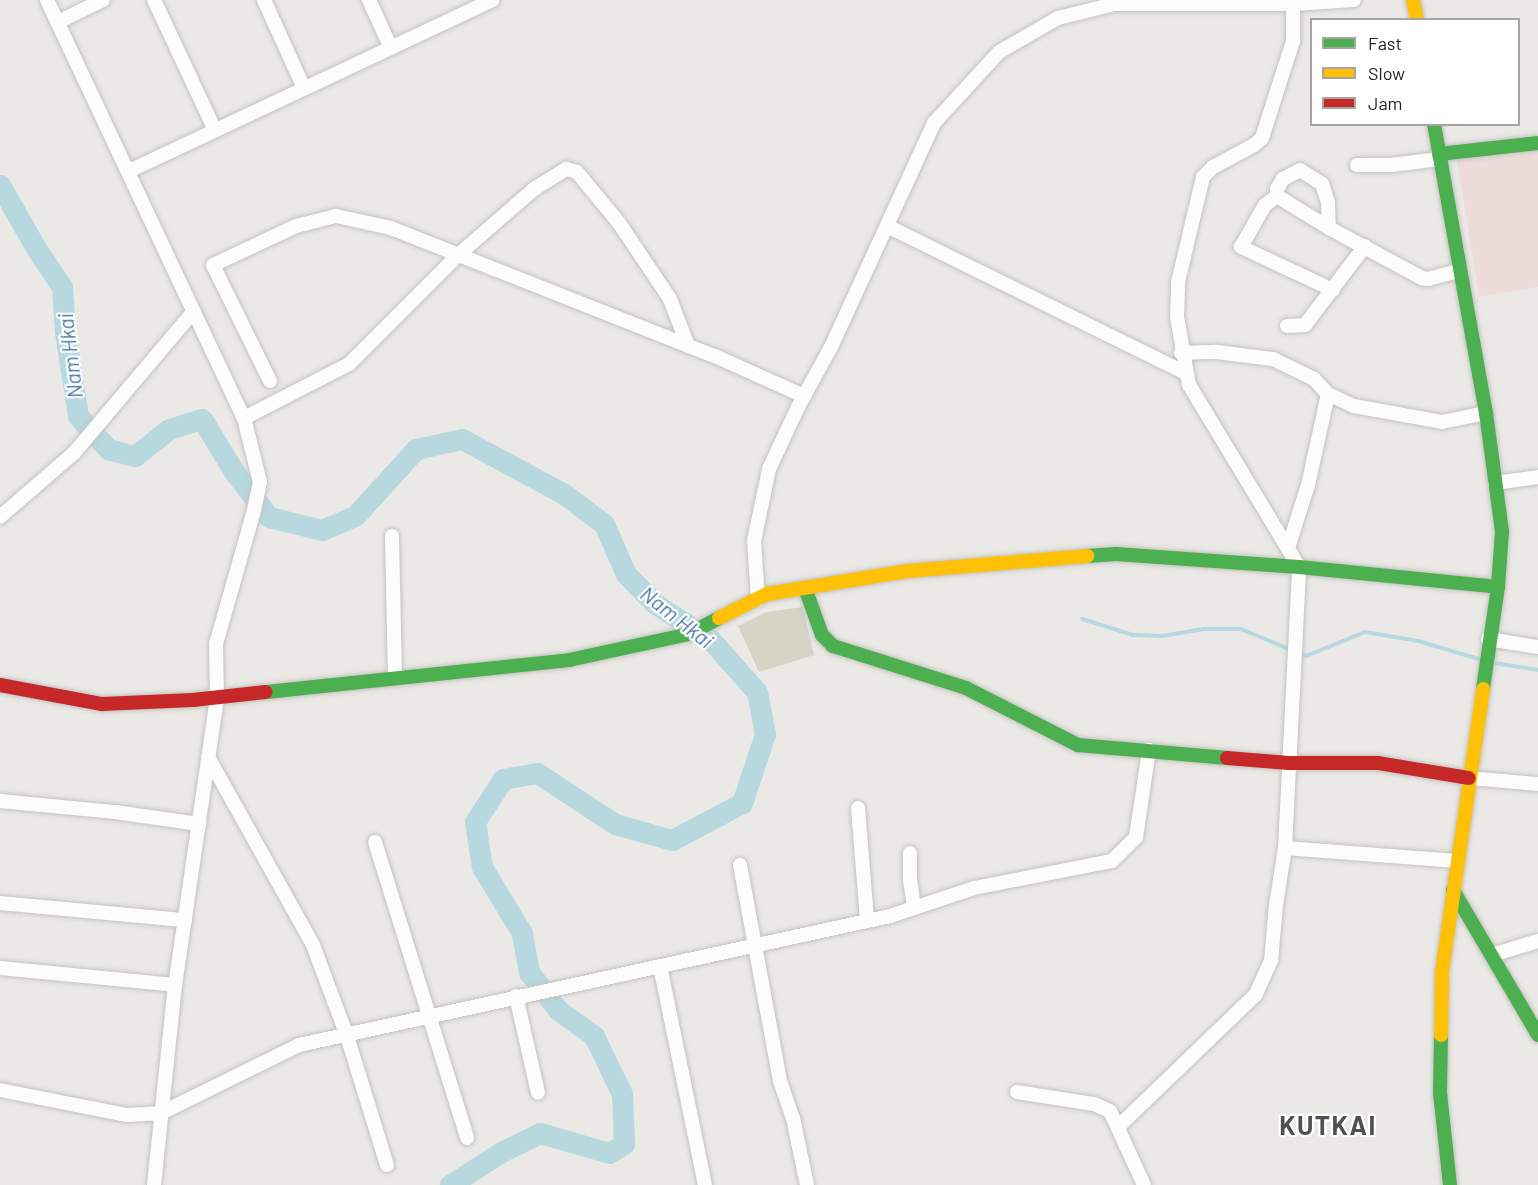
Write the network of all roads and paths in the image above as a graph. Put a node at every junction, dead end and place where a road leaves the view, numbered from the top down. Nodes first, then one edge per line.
1 (47, 0) edge
2 (103, 0) edge
3 (154, 0) edge
4 (264, 0) edge
5 (369, 0) edge
6 (493, 0) edge
7 (1354, 0) edge
8 (1413, 0) edge
9 (1293, 2) edge
10 (474, 4) edge
11 (1417, 18) edge
12 (58, 22) junction
13 (391, 48) junction
14 (304, 88) junction
15 (1434, 126) edge
16 (214, 130) junction
17 (1538, 143) edge
18 (1439, 156) junction
19 (1357, 165) dead end
20 (129, 171) junction
21 (1277, 196) junction
22 (887, 226) junction
23 (1329, 228) junction
24 (1365, 246) junction
25 (457, 256) junction
26 (1458, 271) junction
27 (1333, 290) junction
28 (193, 312) junction
29 (1287, 326) dead end
30 (688, 346) junction
31 (1181, 353) junction
32 (1186, 373) junction
33 (270, 381) dead end
34 (1328, 394) junction
35 (804, 396) junction
36 (1486, 413) junction
37 (244, 418) junction
38 (1538, 477) edge
39 (1495, 483) junction
40 (0, 517) edge
41 (392, 536) dead end
42 (1288, 548) junction
43 (1299, 567) junction
44 (1498, 587) junction
45 (805, 588) junction
46 (758, 599) junction
47 (1488, 639) junction
48 (1538, 647) edge
49 (395, 678) junction
50 (0, 685) edge
51 (217, 698) junction
52 (1149, 750) junction
53 (208, 757) junction
54 (1289, 763) junction
55 (1469, 778) junction
56 (1538, 784) edge
57 (0, 801) edge
58 (858, 808) dead end
59 (199, 824) junction
60 (375, 842) dead end
61 (1285, 848) junction
62 (910, 853) dead end
63 (1458, 861) junction
64 (740, 865) dead end
65 (1453, 890) junction
66 (0, 903) edge
67 (914, 908) junction
68 (185, 920) junction
69 (867, 921) junction
70 (1538, 941) edge
71 (756, 945) junction
72 (1492, 955) junction
73 (660, 966) junction
74 (0, 968) edge
75 (176, 985) junction
76 (522, 995) junction
77 (430, 1016) junction
78 (1538, 1035) edge
79 (347, 1036) junction
80 (0, 1090) edge
81 (1017, 1092) dead end
82 (538, 1093) dead end
83 (161, 1113) junction
84 (1118, 1128) junction
85 (467, 1138) dead end
86 (387, 1165) dead end
87 (154, 1185) edge
88 (705, 1185) edge
89 (807, 1185) edge
90 (1144, 1185) edge
91 (1450, 1185) edge

1 - 12 street
2 - 12 street
3 - 16 street
4 - 14 street
5 - 13 street
6 - 10 street
7 - 9 street
8 - 11 main road
9 - 22 street
9 - 31 street
10 - 13 street
12 - 20 street
13 - 14 street
14 - 16 street
15 - 18 main road
16 - 20 street
17 - 18 main road
18 - 19 street
18 - 26 main road
20 - 28 street
21 - 23 street
21 - 23 street
21 - 27 street
22 - 32 street
22 - 35 street
23 - 24 street
24 - 26 street
24 - 27 street
25 - 30 street
25 - 30 street
25 - 33 street
25 - 37 street
26 - 36 main road
27 - 29 street
28 - 37 street
28 - 40 street
30 - 35 street
31 - 32 street
31 - 34 street
32 - 42 street
34 - 36 street
34 - 42 street
35 - 46 street
36 - 39 main road
37 - 51 street
38 - 39 street
39 - 44 main road
41 - 49 street
42 - 43 street
43 - 44 main road
43 - 45 main road
43 - 54 street
44 - 47 main road
45 - 46 main road
45 - 52 main road
46 - 49 main road
47 - 48 street
47 - 55 main road
49 - 51 main road
50 - 51 main road
51 - 53 street
52 - 54 main road
52 - 67 street
53 - 59 street
53 - 79 street
54 - 55 main road
54 - 61 street
55 - 56 street
55 - 63 main road
57 - 59 street
58 - 69 street
59 - 68 street
60 - 77 street
61 - 63 street
61 - 84 street
62 - 67 street
63 - 65 main road
64 - 71 street
65 - 72 main road
65 - 91 main road
66 - 68 street
67 - 69 street
68 - 75 street
69 - 71 street
70 - 72 street
71 - 73 street
71 - 89 street
72 - 78 main road
73 - 76 street
73 - 88 street
74 - 75 street
75 - 83 street
76 - 77 street
76 - 82 street
77 - 79 street
77 - 85 street
79 - 83 street
79 - 86 street
80 - 83 street
81 - 84 street
83 - 87 street
84 - 90 street

